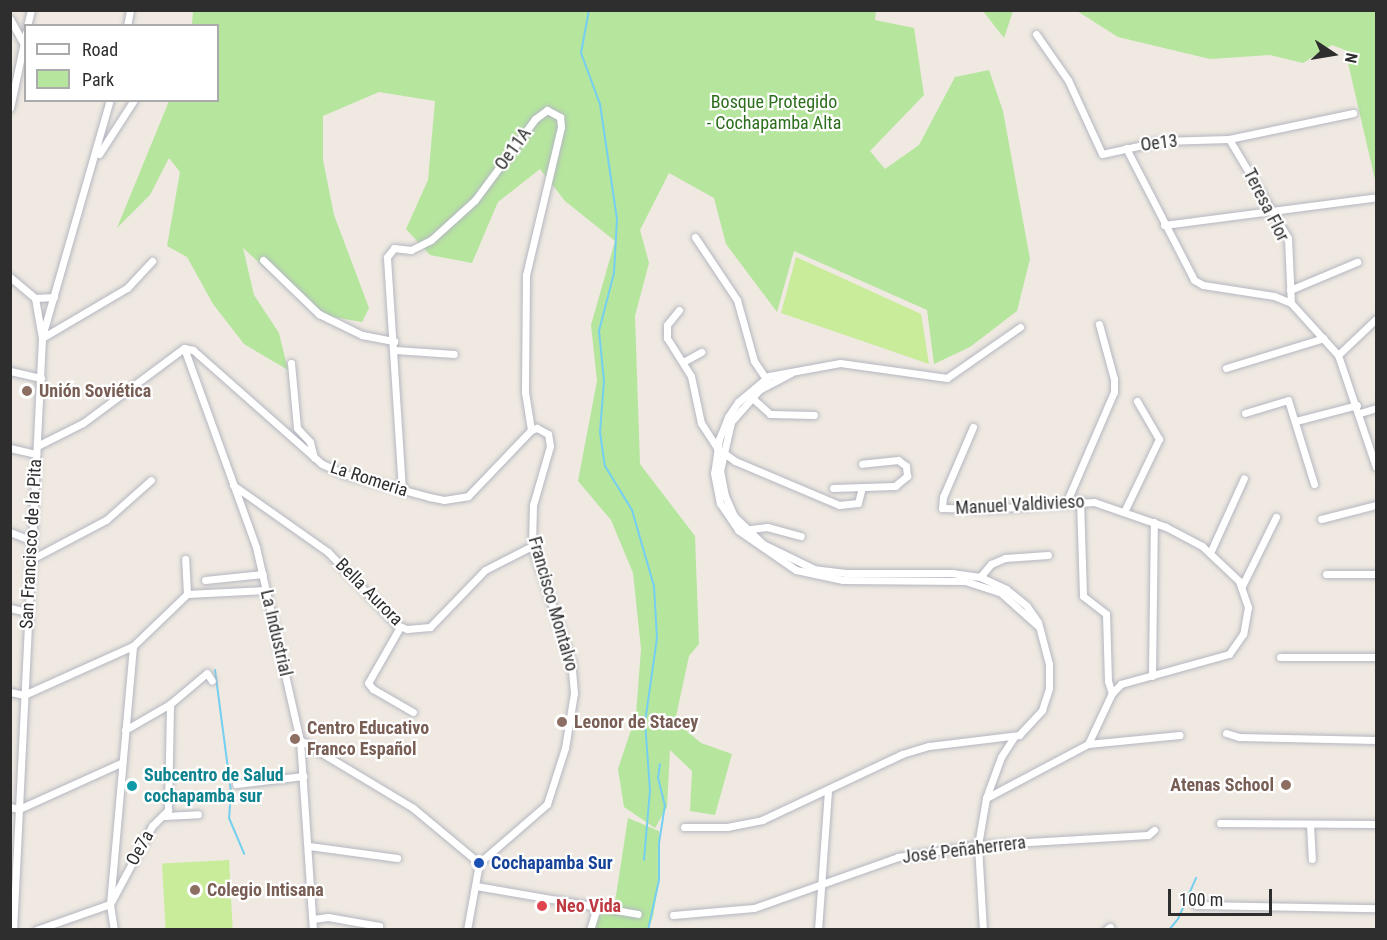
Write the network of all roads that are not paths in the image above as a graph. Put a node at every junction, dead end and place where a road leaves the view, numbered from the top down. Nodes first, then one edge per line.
1 (10, 19) edge
2 (1036, 34) dead end
3 (24, 39) edge
4 (23, 42) junction
5 (110, 102) edge
6 (133, 102) edge
7 (10, 108) edge
8 (1353, 113) dead end
9 (1229, 139) junction
10 (1126, 148) junction
11 (96, 158) junction
12 (1373, 198) dead end
13 (1271, 212) junction
14 (1164, 225) junction
15 (695, 237) dead end
16 (263, 260) dead end
17 (152, 261) dead end
18 (1357, 262) dead end
19 (10, 277) edge
20 (1290, 290) junction
21 (54, 297) junction
22 (35, 298) junction
23 (1291, 303) junction
24 (679, 310) dead end
25 (1377, 319) edge
26 (1099, 324) dead end
27 (1020, 327) dead end
28 (42, 338) junction
29 (1324, 338) junction
30 (394, 341) junction
31 (184, 348) junction
32 (395, 350) junction
33 (701, 352) dead end
34 (454, 354) dead end
35 (1338, 355) junction
36 (683, 362) junction
37 (291, 363) dead end
38 (1226, 368) dead end
39 (10, 371) edge
40 (41, 378) junction
41 (767, 381) junction
42 (749, 395) junction
43 (1137, 401) dead end
44 (1357, 405) junction
45 (1377, 408) edge
46 (1245, 413) dead end
47 (1360, 413) junction
48 (813, 416) dead end
49 (1296, 421) junction
50 (973, 428) dead end
51 (531, 430) junction
52 (1373, 447) edge
53 (10, 448) edge
54 (36, 450) junction
55 (719, 450) junction
56 (314, 458) junction
57 (862, 464) dead end
58 (1377, 467) edge
59 (1244, 478) dead end
60 (151, 480) dead end
61 (1314, 484) dead end
62 (233, 485) junction
63 (862, 487) junction
64 (833, 488) dead end
65 (402, 490) junction
66 (1080, 500) junction
67 (1067, 501) junction
68 (1377, 505) edge
69 (1124, 512) junction
70 (1276, 517) dead end
71 (1321, 519) dead end
72 (1154, 522) junction
73 (743, 530) junction
74 (10, 532) edge
75 (801, 536) dead end
76 (30, 540) junction
77 (532, 546) junction
78 (1210, 552) junction
79 (1048, 555) dead end
80 (185, 559) dead end
81 (30, 560) junction
82 (262, 574) junction
83 (1326, 574) dead end
84 (1377, 574) edge
85 (887, 576) junction
86 (980, 577) junction
87 (205, 580) dead end
88 (1242, 586) junction
89 (266, 590) junction
90 (187, 594) junction
91 (10, 608) edge
92 (27, 612) junction
93 (400, 627) junction
94 (1039, 627) junction
95 (133, 646) junction
96 (1280, 657) dead end
97 (1377, 657) edge
98 (1152, 676) junction
99 (212, 681) dead end
100 (10, 692) edge
101 (1112, 693) junction
102 (24, 695) junction
103 (170, 704) junction
104 (413, 712) dead end
105 (125, 730) junction
106 (1226, 733) dead end
107 (1179, 735) dead end
108 (1014, 737) junction
109 (300, 740) junction
110 (1377, 740) edge
111 (1088, 744) junction
112 (120, 763) junction
113 (304, 776) junction
114 (236, 784) dead end
115 (828, 792) junction
116 (986, 798) junction
117 (10, 807) edge
118 (19, 809) junction
119 (198, 814) dead end
120 (165, 816) junction
121 (1220, 823) dead end
122 (1310, 824) junction
123 (1377, 824) edge
124 (684, 827) dead end
125 (1154, 830) dead end
126 (978, 845) junction
127 (309, 846) junction
128 (397, 858) dead end
129 (1312, 859) dead end
130 (480, 863) junction
131 (822, 883) junction
132 (12, 884) edge
133 (476, 886) junction
134 (110, 904) junction
135 (1196, 905) dead end
136 (597, 907) junction
137 (1377, 908) edge
138 (638, 914) dead end
139 (673, 915) dead end
140 (313, 919) junction
141 (379, 926) dead end
142 (13, 930) edge
143 (36, 930) edge
144 (114, 930) edge
145 (313, 930) edge
146 (467, 930) edge
147 (590, 930) edge
148 (818, 930) edge
149 (983, 930) edge

1 - 4 street
2 - 10 street, Oe13
3 - 4 street
4 - 7 street
5 - 11 street, San Francisco de la Pita
6 - 11 street
8 - 9 street, Oe13
9 - 10 street, Oe13
9 - 13 street, Teresa Flor
10 - 14 street
11 - 21 street, San Francisco de la Pita
12 - 13 street
13 - 14 street
13 - 20 street, Teresa Flor
14 - 23 street
15 - 41 street
16 - 30 street
17 - 28 street
18 - 20 street
19 - 22 street
20 - 23 street, Teresa Flor
21 - 22 street
21 - 28 street, San Francisco de la Pita
22 - 28 street, San Francisco de la Pita
23 - 29 street
24 - 36 street
25 - 35 street
26 - 67 street
27 - 41 street
28 - 40 street, San Francisco de la Pita
29 - 35 street
29 - 38 street
30 - 32 street
30 - 51 street, Oe11A
31 - 54 street
31 - 56 street, La Romeria
31 - 62 street, La Industrial
32 - 34 street
32 - 65 street
33 - 36 street
35 - 44 street
36 - 55 street
37 - 56 street
39 - 40 street
40 - 54 street, San Francisco de la Pita
41 - 42 street
42 - 48 street
42 - 55 street
43 - 69 street
44 - 47 street
44 - 49 street
45 - 47 street
46 - 49 street
47 - 52 street
49 - 61 street
50 - 67 street, Manuel Valdivieso
51 - 65 street, La Romeria
51 - 77 street, Francisco Montalvo
52 - 58 street
53 - 54 street
54 - 76 street, San Francisco de la Pita
55 - 63 street
55 - 73 street
56 - 65 street, La Romeria
57 - 63 street
59 - 78 street
60 - 81 street
62 - 82 street, La Industrial
62 - 93 street, Bella Aurora
63 - 64 street
66 - 67 street, Manuel Valdivieso
66 - 69 street, Manuel Valdivieso
66 - 101 street
68 - 71 street
69 - 72 street, Manuel Valdivieso
70 - 88 street
72 - 78 street, Manuel Valdivieso
72 - 98 street
73 - 75 street
73 - 85 street
74 - 76 street
76 - 81 street, San Francisco de la Pita
77 - 93 street, Bella Aurora
77 - 130 street, Francisco Montalvo
78 - 88 street, Manuel Valdivieso
79 - 86 street
80 - 90 street
81 - 92 street, San Francisco de la Pita
82 - 87 street
82 - 89 street, La Industrial
83 - 84 street
85 - 86 street
85 - 94 street
86 - 94 street
88 - 98 street
89 - 90 street
89 - 109 street, La Industrial
90 - 95 street
91 - 92 street
92 - 102 street, San Francisco de la Pita
93 - 104 street
94 - 108 street
95 - 102 street
95 - 105 street
96 - 97 street
98 - 101 street
99 - 103 street
100 - 102 street
101 - 111 street
102 - 118 street, San Francisco de la Pita
103 - 105 street
103 - 120 street, Oe7a
105 - 112 street
106 - 110 street
107 - 111 street
108 - 115 street
108 - 116 street
109 - 113 street, La Industrial
109 - 130 street
111 - 116 street
112 - 118 street
112 - 134 street
113 - 114 street
113 - 127 street, La Industrial
115 - 124 street
115 - 131 street
116 - 126 street
117 - 118 street
118 - 132 street, San Francisco de la Pita
119 - 120 street
120 - 134 street, Oe7a
121 - 122 street
122 - 123 street
122 - 129 street
125 - 126 street, José Peñaherrera
126 - 131 street, José Peñaherrera
126 - 149 street
127 - 128 street
127 - 140 street, La Industrial
130 - 133 street
131 - 139 street, José Peñaherrera
131 - 148 street
132 - 142 street, San Francisco de la Pita
133 - 136 street
133 - 146 street
134 - 143 street
134 - 144 street
135 - 137 street
136 - 138 street
136 - 147 street
140 - 141 street
140 - 145 street, La Industrial

